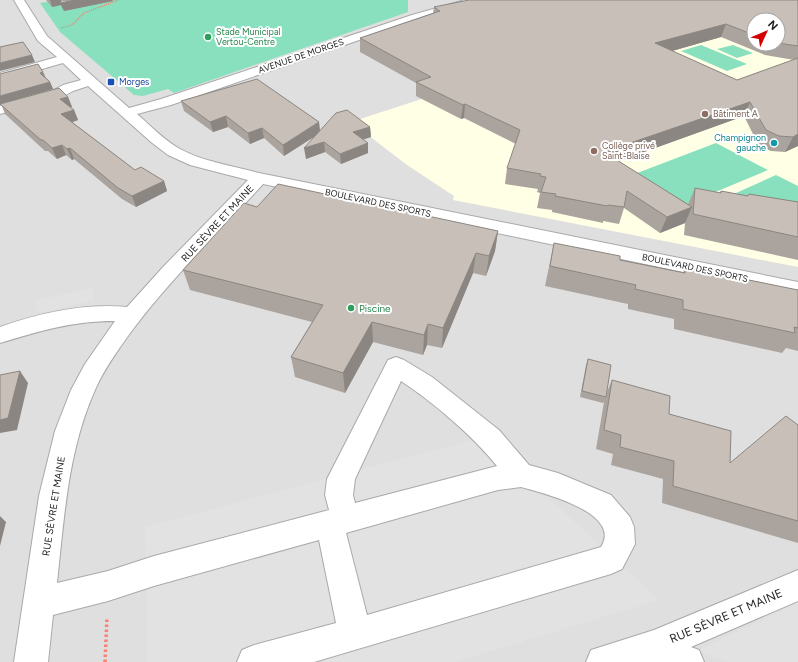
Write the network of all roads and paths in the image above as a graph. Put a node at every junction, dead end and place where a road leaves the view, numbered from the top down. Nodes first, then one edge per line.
1 (19, 0) edge
2 (118, 0) edge
3 (477, 0) edge
4 (39, 33) junction
5 (65, 59) junction
6 (0, 76) edge
7 (90, 81) junction
8 (0, 110) edge
9 (126, 113) junction
10 (259, 178) junction
11 (798, 289) edge
12 (132, 315) junction
13 (0, 335) edge
14 (521, 475) junction
15 (338, 523) junction
16 (798, 585) edge
17 (38, 603) junction
18 (107, 611) dead end
19 (355, 634) junction
20 (654, 646) junction
21 (31, 662) edge
22 (105, 662) edge
23 (254, 662) edge
24 (604, 662) edge
25 (687, 662) edge

1 - 4 street, BOULEVARD DES SPORTS
2 - 4 path
3 - 9 street, AVENUE DE MORGES
4 - 5 street, BOULEVARD DES SPORTS
5 - 6 street
5 - 7 street, BOULEVARD DES SPORTS
7 - 8 street
7 - 9 street, BOULEVARD DES SPORTS
9 - 10 street, BOULEVARD DES SPORTS
10 - 11 street, BOULEVARD DES SPORTS
10 - 12 street, RUE SÈVRE ET MAINE
12 - 13 street
12 - 17 street, RUE SÈVRE ET MAINE
14 - 15 street
14 - 15 street
14 - 19 street
15 - 17 street
15 - 19 street
16 - 20 street, RUE SÈVRE ET MAINE
17 - 21 street, RUE SÈVRE ET MAINE
18 - 22 path
19 - 23 street
20 - 24 street, RUE SÈVRE ET MAINE
20 - 25 street, RUE SÈVRE ET MAINE

